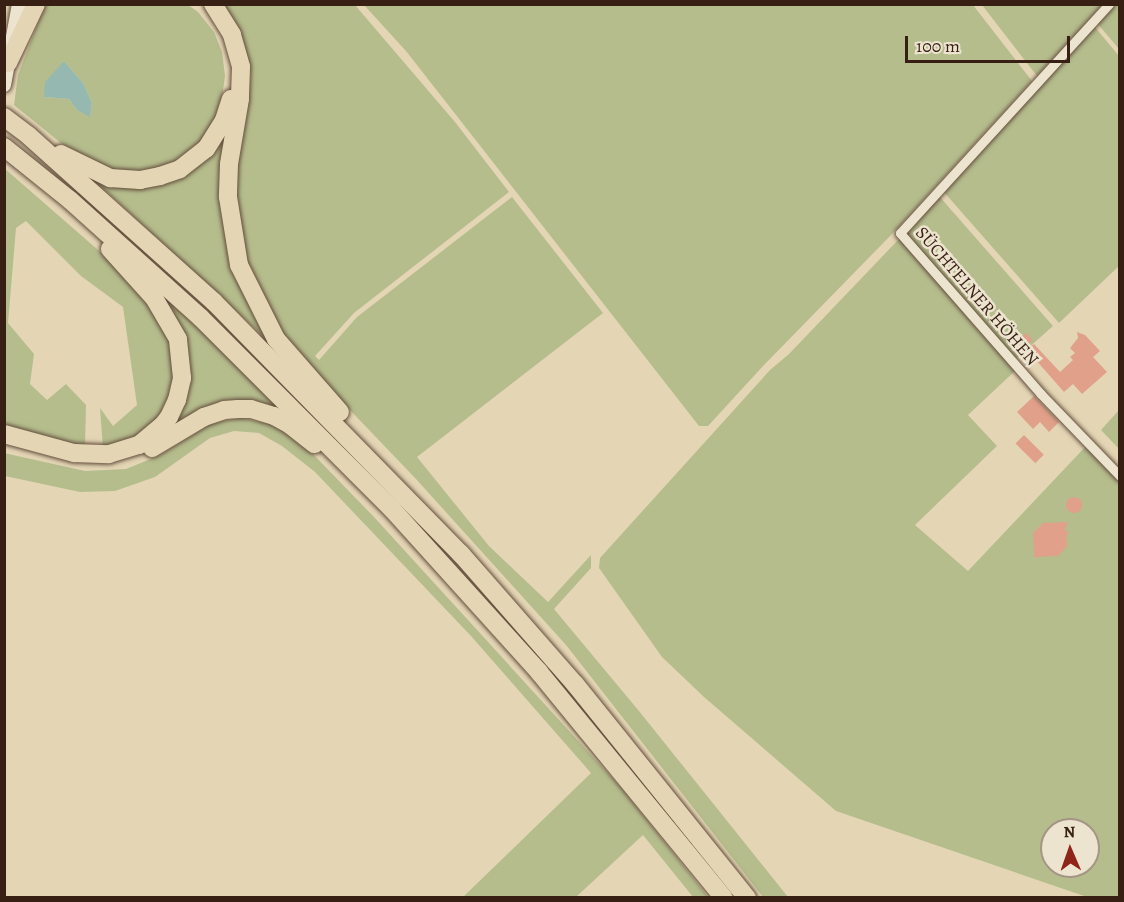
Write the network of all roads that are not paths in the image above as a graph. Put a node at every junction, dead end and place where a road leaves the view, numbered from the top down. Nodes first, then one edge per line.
1 (19, 4) edge
2 (36, 4) edge
3 (201, 4) edge
4 (213, 4) edge
5 (1109, 4) edge
6 (6, 75) edge
7 (4, 117) edge
8 (29, 136) junction
9 (4, 147) edge
10 (69, 200) junction
11 (4, 434) edge
12 (4, 446) edge
13 (381, 469) junction
14 (1119, 476) edge
15 (391, 508) junction
16 (724, 897) edge
17 (747, 897) edge

1 - 6 main road
2 - 6 highway
3 - 8 highway
4 - 13 highway
5 - 14 street, SÜCHTELNER HÖHEN
7 - 8 highway
8 - 13 highway
9 - 10 highway
10 - 11 highway
10 - 15 highway
12 - 15 highway
13 - 17 highway
15 - 16 highway

